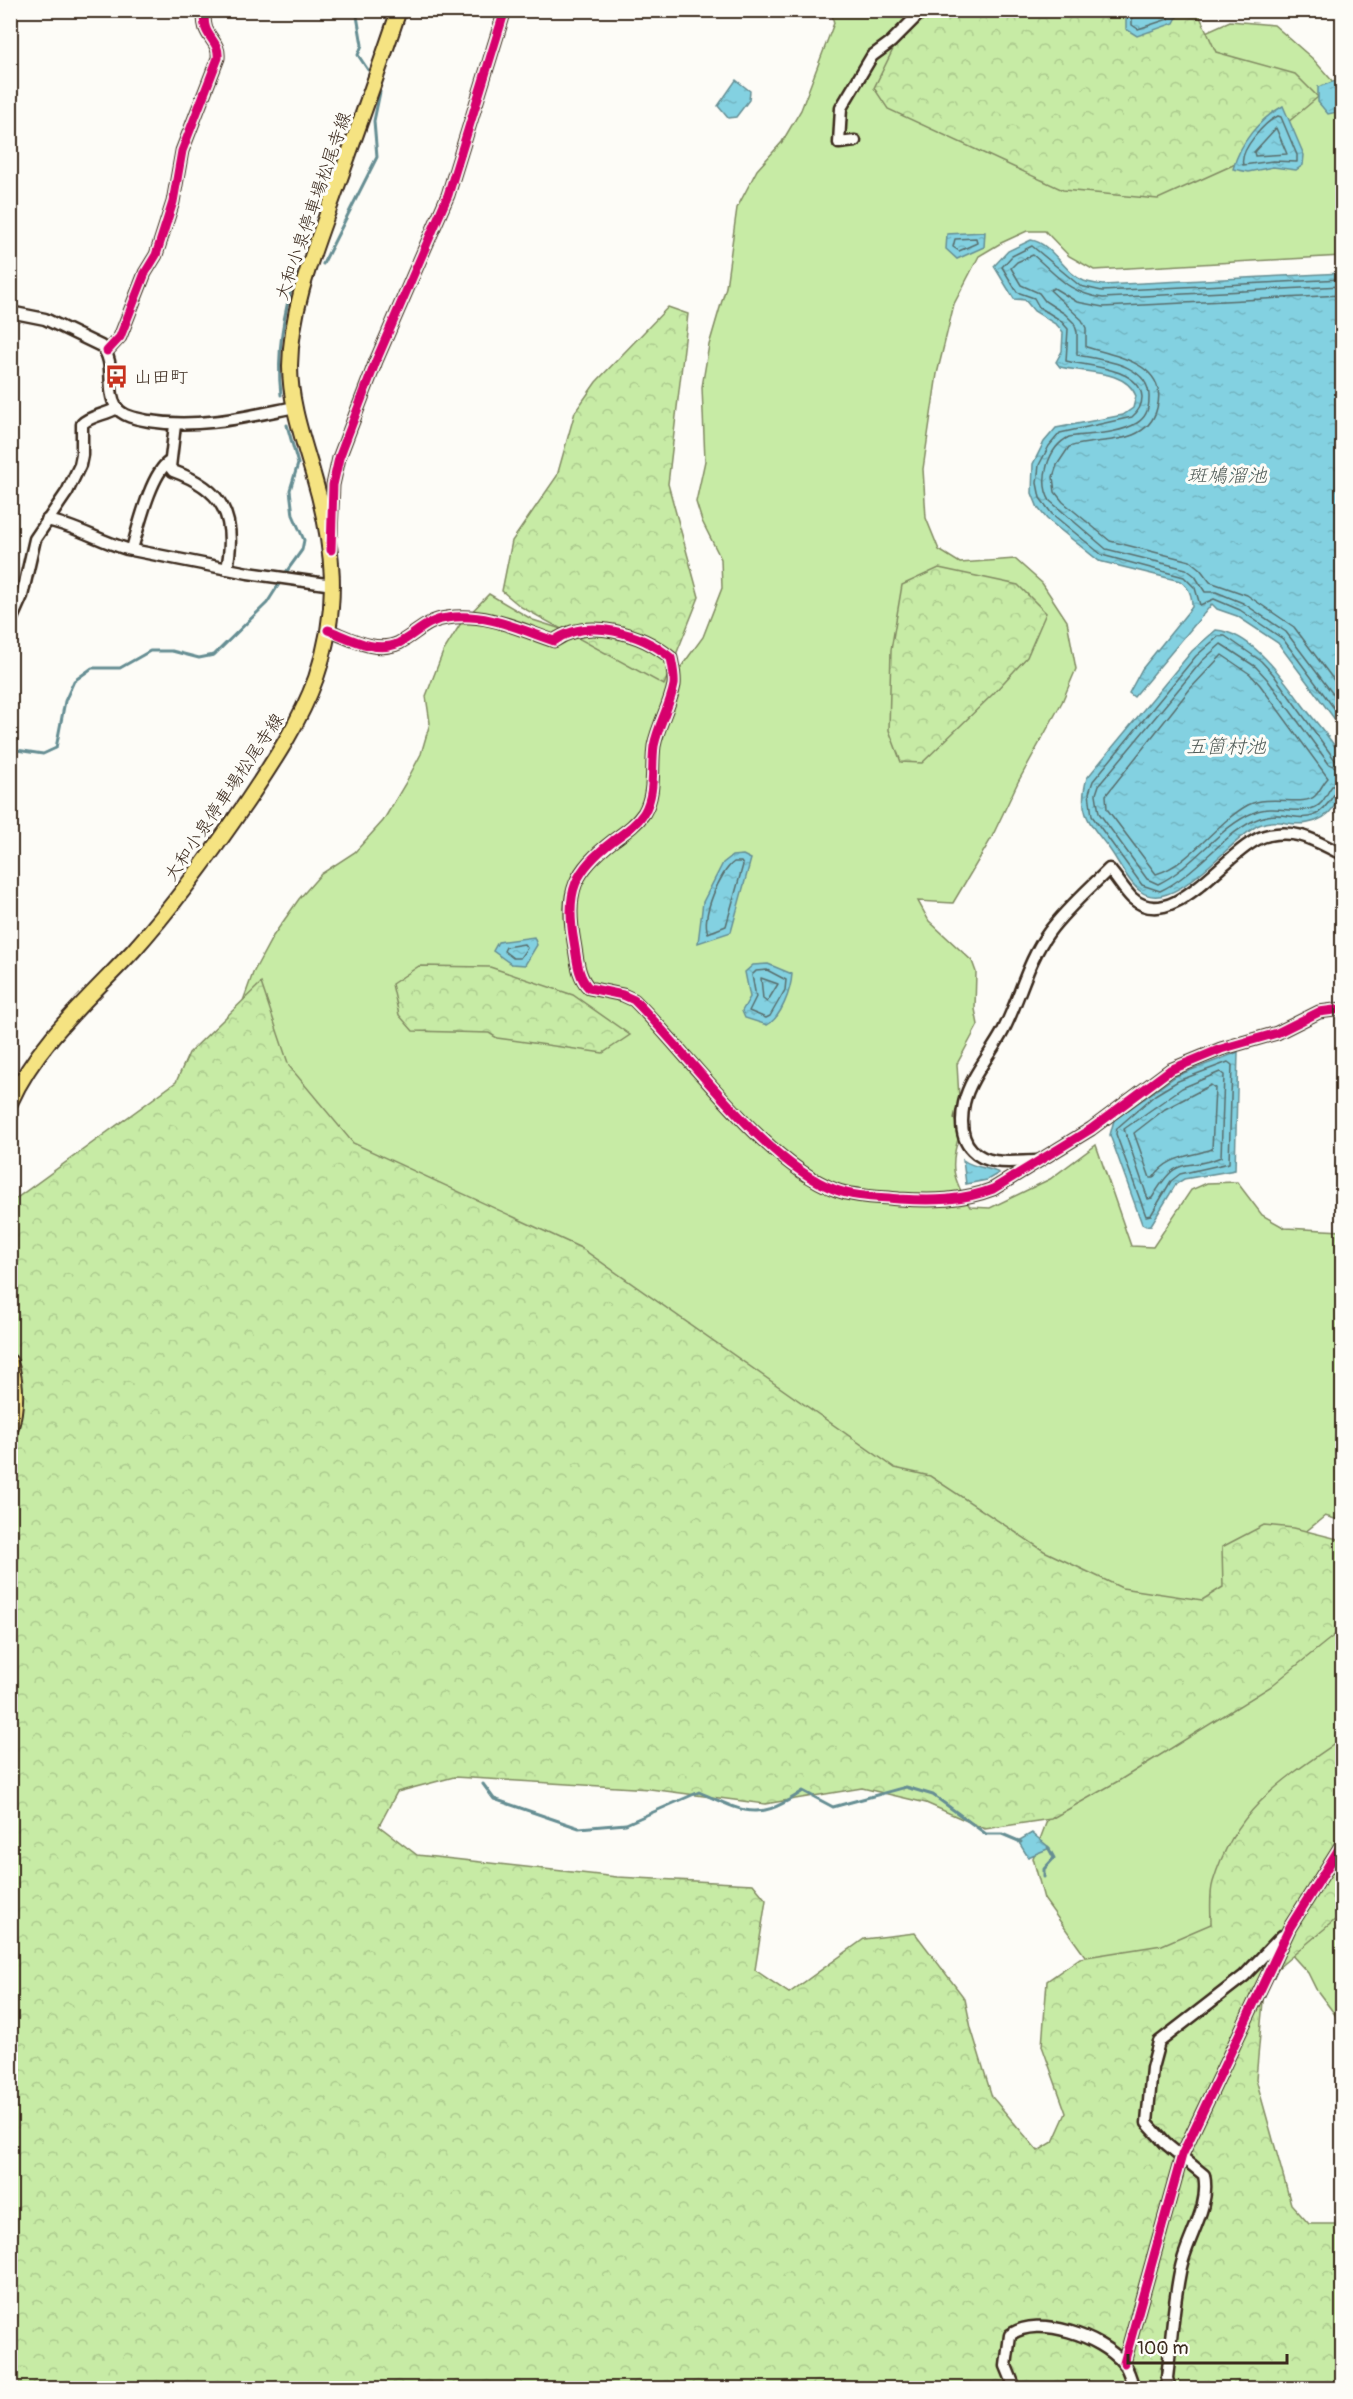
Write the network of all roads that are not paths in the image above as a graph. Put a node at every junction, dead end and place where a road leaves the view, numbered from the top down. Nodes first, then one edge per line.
1 (205, 10) edge
2 (399, 10) edge
3 (505, 10) edge
4 (923, 10) edge
5 (855, 141) dead end
6 (10, 312) edge
7 (106, 351) junction
8 (295, 407) junction
9 (117, 408) junction
10 (176, 424) junction
11 (169, 462) junction
12 (47, 520) junction
13 (132, 549) junction
14 (331, 550) junction
15 (226, 568) junction
16 (333, 585) junction
17 (15, 598) edge
18 (10, 623) edge
19 (328, 630) junction
20 (1342, 854) edge
21 (1342, 1009) edge
22 (10, 1103) edge
23 (1037, 1161) junction
24 (10, 1362) edge
25 (10, 1430) edge
26 (1342, 1844) edge
27 (1290, 1927) junction
28 (1182, 2155) junction
29 (1124, 2363) junction
30 (1014, 2388) edge
31 (1134, 2388) edge
32 (1169, 2388) edge

1 - 7 street
2 - 8 main road, 大和小泉停車場松尾寺線
3 - 14 street
4 - 5 street
6 - 7 street
7 - 9 street
8 - 10 street
8 - 14 main road, 大和小泉停車場松尾寺線
9 - 10 street
9 - 12 street
10 - 11 street
11 - 13 street
11 - 15 street
12 - 13 street
12 - 17 street
13 - 15 street
14 - 16 main road, 大和小泉停車場松尾寺線
15 - 16 street
16 - 19 main road, 大和小泉停車場松尾寺線
17 - 18 street
19 - 22 main road, 大和小泉停車場松尾寺線
19 - 23 street
20 - 23 street
21 - 23 street
24 - 25 main road
26 - 27 street
27 - 28 street
27 - 28 street
28 - 29 street
28 - 32 street
29 - 30 street
29 - 31 street

